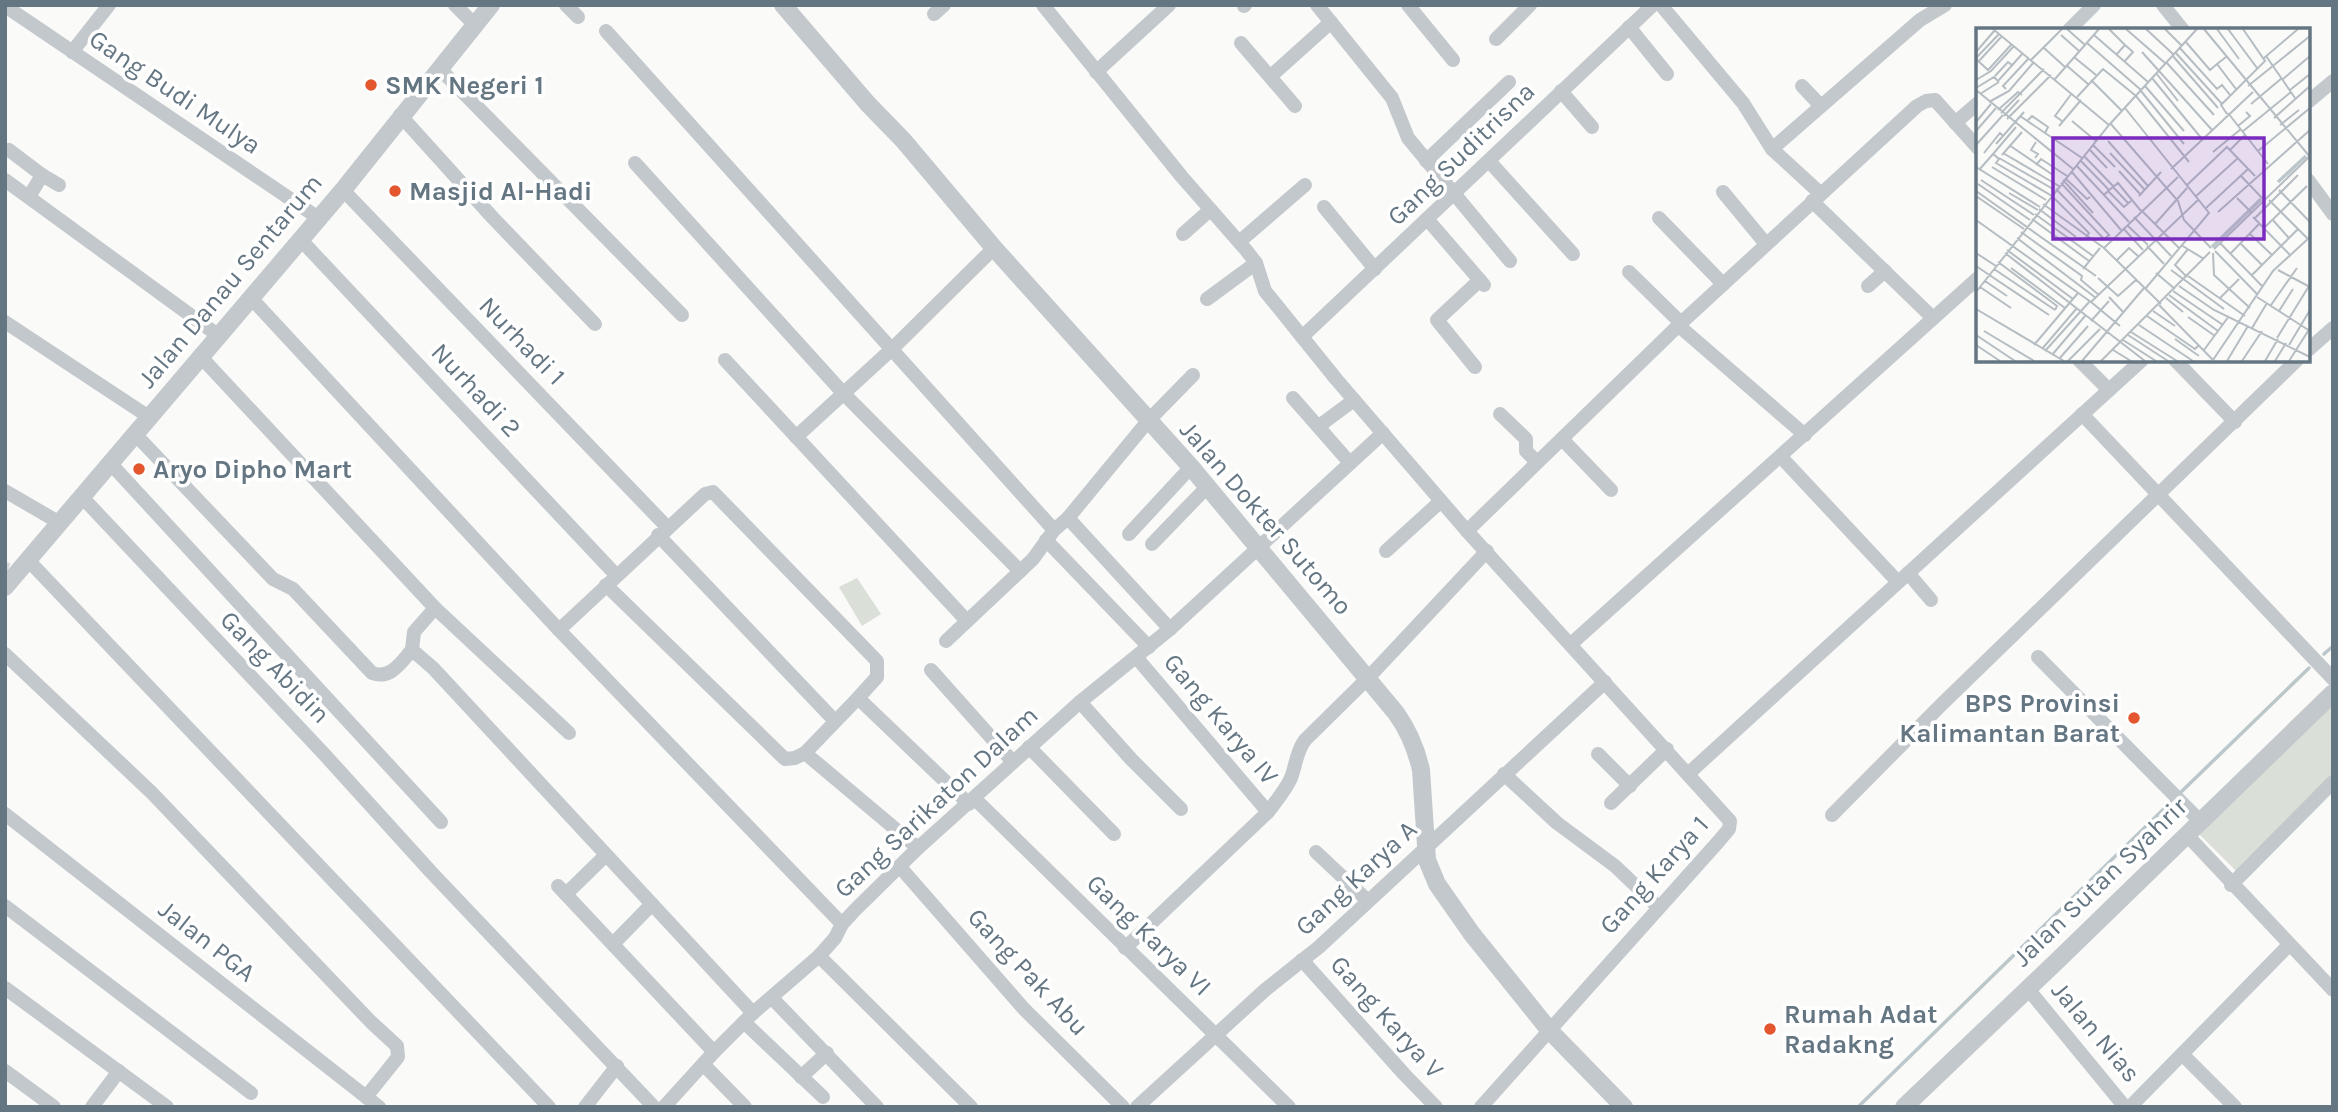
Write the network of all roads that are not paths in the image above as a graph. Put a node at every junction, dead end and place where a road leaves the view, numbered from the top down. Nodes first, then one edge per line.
1 (109, 5) edge
2 (455, 5) edge
3 (491, 5) edge
4 (566, 5) edge
5 (783, 5) edge
6 (1043, 5) edge
7 (1169, 5) edge
8 (1317, 5) edge
9 (1408, 5) edge
10 (1530, 5) edge
11 (1945, 5) edge
12 (2094, 5) edge
13 (2163, 5) edge
14 (5, 6) edge
15 (1653, 6) edge
16 (24, 11) edge
17 (578, 17) dead end
18 (1331, 22) junction
19 (475, 25) junction
20 (1629, 27) junction
21 (2071, 28) edge
22 (2181, 28) edge
23 (606, 31) dead end
24 (1496, 39) dead end
25 (1241, 43) dead end
26 (72, 52) junction
27 (1453, 60) dead end
28 (440, 69) junction
29 (1096, 72) junction
30 (1667, 74) dead end
31 (1271, 76) junction
32 (2333, 81) edge
33 (1508, 82) dead end
34 (1802, 86) dead end
35 (1561, 91) junction
36 (2310, 100) edge
37 (1976, 105) edge
38 (1295, 106) dead end
39 (1821, 106) junction
40 (400, 115) junction
41 (1955, 123) junction
42 (1592, 127) dead end
43 (1976, 146) edge
44 (1772, 149) junction
45 (9, 150) dead end
46 (1489, 161) junction
47 (1426, 162) junction
48 (635, 163) dead end
49 (42, 175) junction
50 (5, 180) edge
51 (2310, 183) edge
52 (59, 185) dead end
53 (1305, 185) dead end
54 (343, 190) junction
55 (1723, 192) dead end
56 (1454, 194) junction
57 (29, 197) junction
58 (1817, 197) junction
59 (1324, 207) dead end
60 (1210, 210) junction
61 (2333, 214) edge
62 (317, 217) junction
63 (1659, 218) dead end
64 (1428, 220) junction
65 (1183, 234) dead end
66 (300, 239) junction
67 (1240, 242) junction
68 (1766, 244) junction
69 (994, 248) junction
70 (1573, 254) dead end
71 (1510, 261) dead end
72 (1256, 263) junction
73 (1375, 269) junction
74 (1885, 271) junction
75 (1629, 272) dead end
76 (1976, 280) edge
77 (1723, 284) junction
78 (1868, 286) dead end
79 (251, 298) junction
80 (1206, 299) dead end
81 (682, 315) dead end
82 (1933, 318) junction
83 (5, 322) edge
84 (596, 324) dead end
85 (1680, 325) junction
86 (2333, 328) edge
87 (219, 336) junction
88 (1302, 337) junction
89 (893, 348) junction
90 (2310, 348) edge
91 (201, 357) junction
92 (724, 360) dead end
93 (2081, 362) edge
94 (2140, 362) edge
95 (2177, 362) edge
96 (2295, 362) edge
97 (1475, 367) dead end
98 (1193, 375) dead end
99 (2109, 390) junction
100 (844, 394) junction
101 (1293, 398) dead end
102 (1354, 400) junction
103 (1500, 414) dead end
104 (2082, 414) junction
105 (149, 417) junction
106 (1148, 421) junction
107 (2235, 422) junction
108 (1319, 426) junction
109 (1383, 433) junction
110 (135, 434) junction
111 (1805, 435) junction
112 (796, 438) junction
113 (1562, 439) junction
114 (1782, 457) junction
115 (1350, 463) junction
116 (1537, 463) junction
117 (111, 464) junction
118 (1191, 467) junction
119 (1208, 486) junction
120 (1611, 490) dead end
121 (5, 491) edge
122 (2158, 496) junction
123 (82, 497) junction
124 (1441, 501) junction
125 (1068, 517) junction
126 (61, 523) junction
127 (662, 531) junction
128 (1468, 531) junction
129 (1129, 534) dead end
130 (1050, 535) junction
131 (1152, 544) dead end
132 (1257, 547) junction
133 (1386, 551) dead end
134 (1487, 551) junction
135 (28, 560) junction
136 (1020, 571) junction
137 (10, 577) edge
138 (1903, 578) junction
139 (611, 580) junction
140 (1931, 600) dead end
141 (435, 608) junction
142 (967, 621) junction
143 (1170, 629) junction
144 (559, 630) junction
145 (946, 641) dead end
146 (1571, 644) junction
147 (1149, 647) junction
148 (412, 650) junction
149 (5, 654) edge
150 (1136, 657) junction
151 (2038, 657) dead end
152 (931, 670) dead end
153 (1367, 678) junction
154 (2333, 679) edge
155 (1605, 682) junction
156 (2333, 693) edge
157 (858, 698) junction
158 (1080, 702) junction
159 (834, 720) junction
160 (569, 733) dead end
161 (1029, 747) junction
162 (1667, 749) junction
163 (804, 753) junction
164 (1598, 754) dead end
165 (1013, 762) junction
166 (1689, 773) junction
167 (1504, 774) junction
168 (2333, 782) edge
169 (1630, 786) junction
170 (972, 801) junction
171 (1611, 803) dead end
172 (1181, 809) dead end
173 (1268, 812) junction
174 (5, 814) edge
175 (1832, 816) dead end
176 (2200, 821) junction
177 (441, 822) dead end
178 (1114, 834) dead end
179 (2186, 834) junction
180 (1426, 845) junction
181 (918, 848) junction
182 (1316, 852) dead end
183 (606, 855) junction
184 (900, 867) junction
185 (2231, 885) junction
186 (1367, 900) junction
187 (652, 904) junction
188 (5, 906) edge
189 (1658, 907) junction
190 (842, 924) junction
191 (612, 944) junction
192 (2289, 945) junction
193 (1125, 948) junction
194 (818, 956) junction
195 (1302, 960) junction
196 (5, 988) edge
197 (2028, 989) junction
198 (2332, 989) edge
199 (772, 998) junction
200 (748, 1018) junction
201 (1550, 1031) junction
202 (1216, 1034) junction
203 (714, 1052) junction
204 (827, 1053) junction
205 (2182, 1054) junction
206 (703, 1064) junction
207 (617, 1066) junction
208 (5, 1071) edge
209 (119, 1072) junction
210 (801, 1077) junction
211 (251, 1093) dead end
212 (366, 1097) junction
213 (823, 1097) dead end
214 (54, 1107) edge
215 (92, 1107) edge
216 (167, 1107) edge
217 (379, 1107) edge
218 (549, 1107) edge
219 (585, 1107) edge
220 (654, 1107) edge
221 (664, 1107) edge
222 (745, 1107) edge
223 (877, 1107) edge
224 (971, 1107) edge
225 (1123, 1107) edge
226 (1138, 1107) edge
227 (1289, 1107) edge
228 (1436, 1107) edge
229 (1481, 1107) edge
230 (1624, 1107) edge
231 (1903, 1107) edge
232 (2128, 1107) edge
233 (2235, 1107) edge

1 - 26 street
2 - 19 street
3 - 19 street, Jalan Danau Sentarum
4 - 17 street
5 - 69 street, Jalan Dokter Sutomo
6 - 29 street, Gang Karya 1
7 - 29 street
8 - 18 street
9 - 27 street
10 - 24 street
11 - 39 street
12 - 21 street
13 - 22 street
14 - 16 street, Gang Budi Mulya
15 - 20 street, Gang Suditrisna
15 - 44 street
16 - 26 street, Gang Budi Mulya
18 - 31 street
18 - 47 street
19 - 28 street, Jalan Danau Sentarum
20 - 30 street
20 - 35 street, Gang Suditrisna
23 - 89 street
25 - 31 street
26 - 62 street, Gang Budi Mulya
28 - 40 street, Jalan Danau Sentarum
28 - 81 street
29 - 60 street, Gang Karya 1
31 - 38 street
32 - 36 street
33 - 47 street
34 - 39 street
35 - 42 street
35 - 46 street, Gang Suditrisna
37 - 41 street
39 - 44 street
40 - 54 street, Jalan Danau Sentarum
40 - 84 street
41 - 43 street
41 - 58 street
44 - 58 street
45 - 49 street
46 - 56 street, Gang Suditrisna
46 - 70 street
47 - 56 street
48 - 100 street
49 - 52 street
49 - 57 street
50 - 57 street
51 - 61 street
53 - 67 street
54 - 62 street, Jalan Danau Sentarum
54 - 127 street, Nurhadi 1
55 - 68 street
56 - 64 street, Gang Suditrisna
56 - 71 street
57 - 87 street
58 - 68 street
58 - 74 street
59 - 73 street
60 - 65 street
60 - 67 street, Gang Karya 1
62 - 66 street, Jalan Danau Sentarum
63 - 77 street
64 - 73 street, Gang Suditrisna
64 - 97 street
66 - 79 street, Jalan Danau Sentarum
66 - 139 street, Nurhadi 2
67 - 72 street, Gang Karya 1
68 - 77 street
69 - 89 street
69 - 106 street, Jalan Dokter Sutomo
72 - 80 street
72 - 88 street, Gang Karya 1
73 - 88 street, Gang Suditrisna
74 - 78 street
74 - 82 street
75 - 85 street
76 - 82 street
77 - 85 street
79 - 87 street, Jalan Danau Sentarum
79 - 144 street
82 - 111 street
83 - 105 street
85 - 111 street
85 - 113 street
86 - 90 street
87 - 91 street, Jalan Danau Sentarum
88 - 102 street, Gang Karya 1
89 - 100 street
89 - 130 street
91 - 105 street, Jalan Danau Sentarum
91 - 141 street
92 - 112 street
93 - 99 street
94 - 99 street
95 - 107 street
96 - 107 street
98 - 106 street
99 - 104 street
100 - 112 street
100 - 136 street
101 - 108 street
102 - 108 street
102 - 109 street, Gang Karya 1
103 - 116 street
104 - 122 street
104 - 138 street
105 - 110 street, Jalan Danau Sentarum
106 - 118 street, Jalan Dokter Sutomo
106 - 125 street
107 - 122 street
108 - 115 street
109 - 115 street, Gang Sarikaton Dalam
109 - 124 street, Gang Karya 1
110 - 117 street, Jalan Danau Sentarum
110 - 148 street
111 - 114 street
112 - 142 street
113 - 116 street
113 - 120 street
114 - 138 street
114 - 146 street
115 - 132 street, Gang Sarikaton Dalam
116 - 128 street
117 - 123 street, Jalan Danau Sentarum
117 - 177 street
118 - 119 street, Jalan Dokter Sutomo
118 - 129 street
119 - 131 street
119 - 132 street, Jalan Dokter Sutomo
121 - 126 street
122 - 154 street
122 - 175 street
123 - 126 street, Jalan Danau Sentarum
123 - 207 street, Gang Abidin
124 - 128 street, Gang Karya 1
124 - 133 street
125 - 130 street
125 - 143 street
126 - 135 street, Jalan Danau Sentarum
127 - 139 street
127 - 157 street
127 - 159 street, Nurhadi 1
128 - 134 street, Gang Karya 1
130 - 136 street
130 - 147 street
132 - 143 street, Gang Sarikaton Dalam
132 - 153 street, Jalan Dokter Sutomo
134 - 146 street, Gang Karya 1
134 - 153 street
135 - 137 street, Jalan Danau Sentarum
135 - 218 street
136 - 142 street
138 - 140 street
138 - 166 street
139 - 144 street
139 - 163 street, Nurhadi 2
141 - 148 street
141 - 160 street
142 - 145 street
143 - 147 street, Gang Sarikaton Dalam
144 - 190 street
146 - 155 street, Gang Karya 1
147 - 150 street, Gang Sarikaton Dalam
148 - 183 street
149 - 212 street
150 - 158 street, Gang Sarikaton Dalam
150 - 173 street, Gang Karya IV
151 - 176 street
152 - 165 street
153 - 173 street
153 - 180 street, Jalan Dokter Sutomo
155 - 162 street, Gang Karya 1
155 - 167 street, Gang Karya A
156 - 176 street, Jalan Sutan Syahrir
157 - 159 street
157 - 170 street, Gang Karya VI
158 - 161 street, Gang Sarikaton Dalam
158 - 172 street
159 - 163 street
161 - 165 street, Gang Sarikaton Dalam
161 - 178 street
162 - 166 street, Gang Karya 1
162 - 169 street
163 - 181 street
164 - 169 street
165 - 170 street, Gang Sarikaton Dalam
166 - 189 street, Gang Karya 1
167 - 180 street, Gang Karya A
167 - 189 street
168 - 185 street
169 - 171 street
170 - 181 street, Gang Sarikaton Dalam
170 - 193 street, Gang Karya VI
173 - 193 street
174 - 212 street, Jalan PGA
176 - 179 street, Jalan Sutan Syahrir
179 - 185 street
179 - 197 street, Jalan Sutan Syahrir
180 - 186 street, Gang Karya A
180 - 201 street, Jalan Dokter Sutomo
181 - 184 street, Gang Sarikaton Dalam
182 - 186 street
183 - 187 street
183 - 191 street
184 - 190 street, Gang Sarikaton Dalam
184 - 225 street, Gang Pak Abu
185 - 192 street
186 - 195 street, Gang Karya A
187 - 191 street
187 - 200 street
188 - 211 street
189 - 201 street, Gang Karya 1
190 - 194 street, Gang Sarikaton Dalam
191 - 203 street
192 - 198 street
192 - 205 street
193 - 202 street, Gang Karya VI
194 - 199 street, Gang Sarikaton Dalam
194 - 224 street
195 - 202 street, Gang Karya A
195 - 228 street, Gang Karya V
196 - 209 street
197 - 231 street, Jalan Sutan Syahrir
197 - 232 street, Jalan Nias
199 - 200 street, Gang Sarikaton Dalam
199 - 204 street
200 - 203 street, Gang Sarikaton Dalam
200 - 210 street
201 - 229 street, Gang Karya 1
201 - 230 street, Jalan Dokter Sutomo
202 - 226 street, Gang Karya A
202 - 227 street, Gang Karya VI
203 - 206 street, Gang Sarikaton Dalam
204 - 210 street
204 - 223 street
205 - 232 street
205 - 233 street
206 - 221 street, Gang Sarikaton Dalam
206 - 222 street
207 - 219 street
207 - 220 street, Gang Abidin
208 - 214 street
209 - 215 street
209 - 216 street
210 - 213 street
212 - 217 street, Jalan PGA

